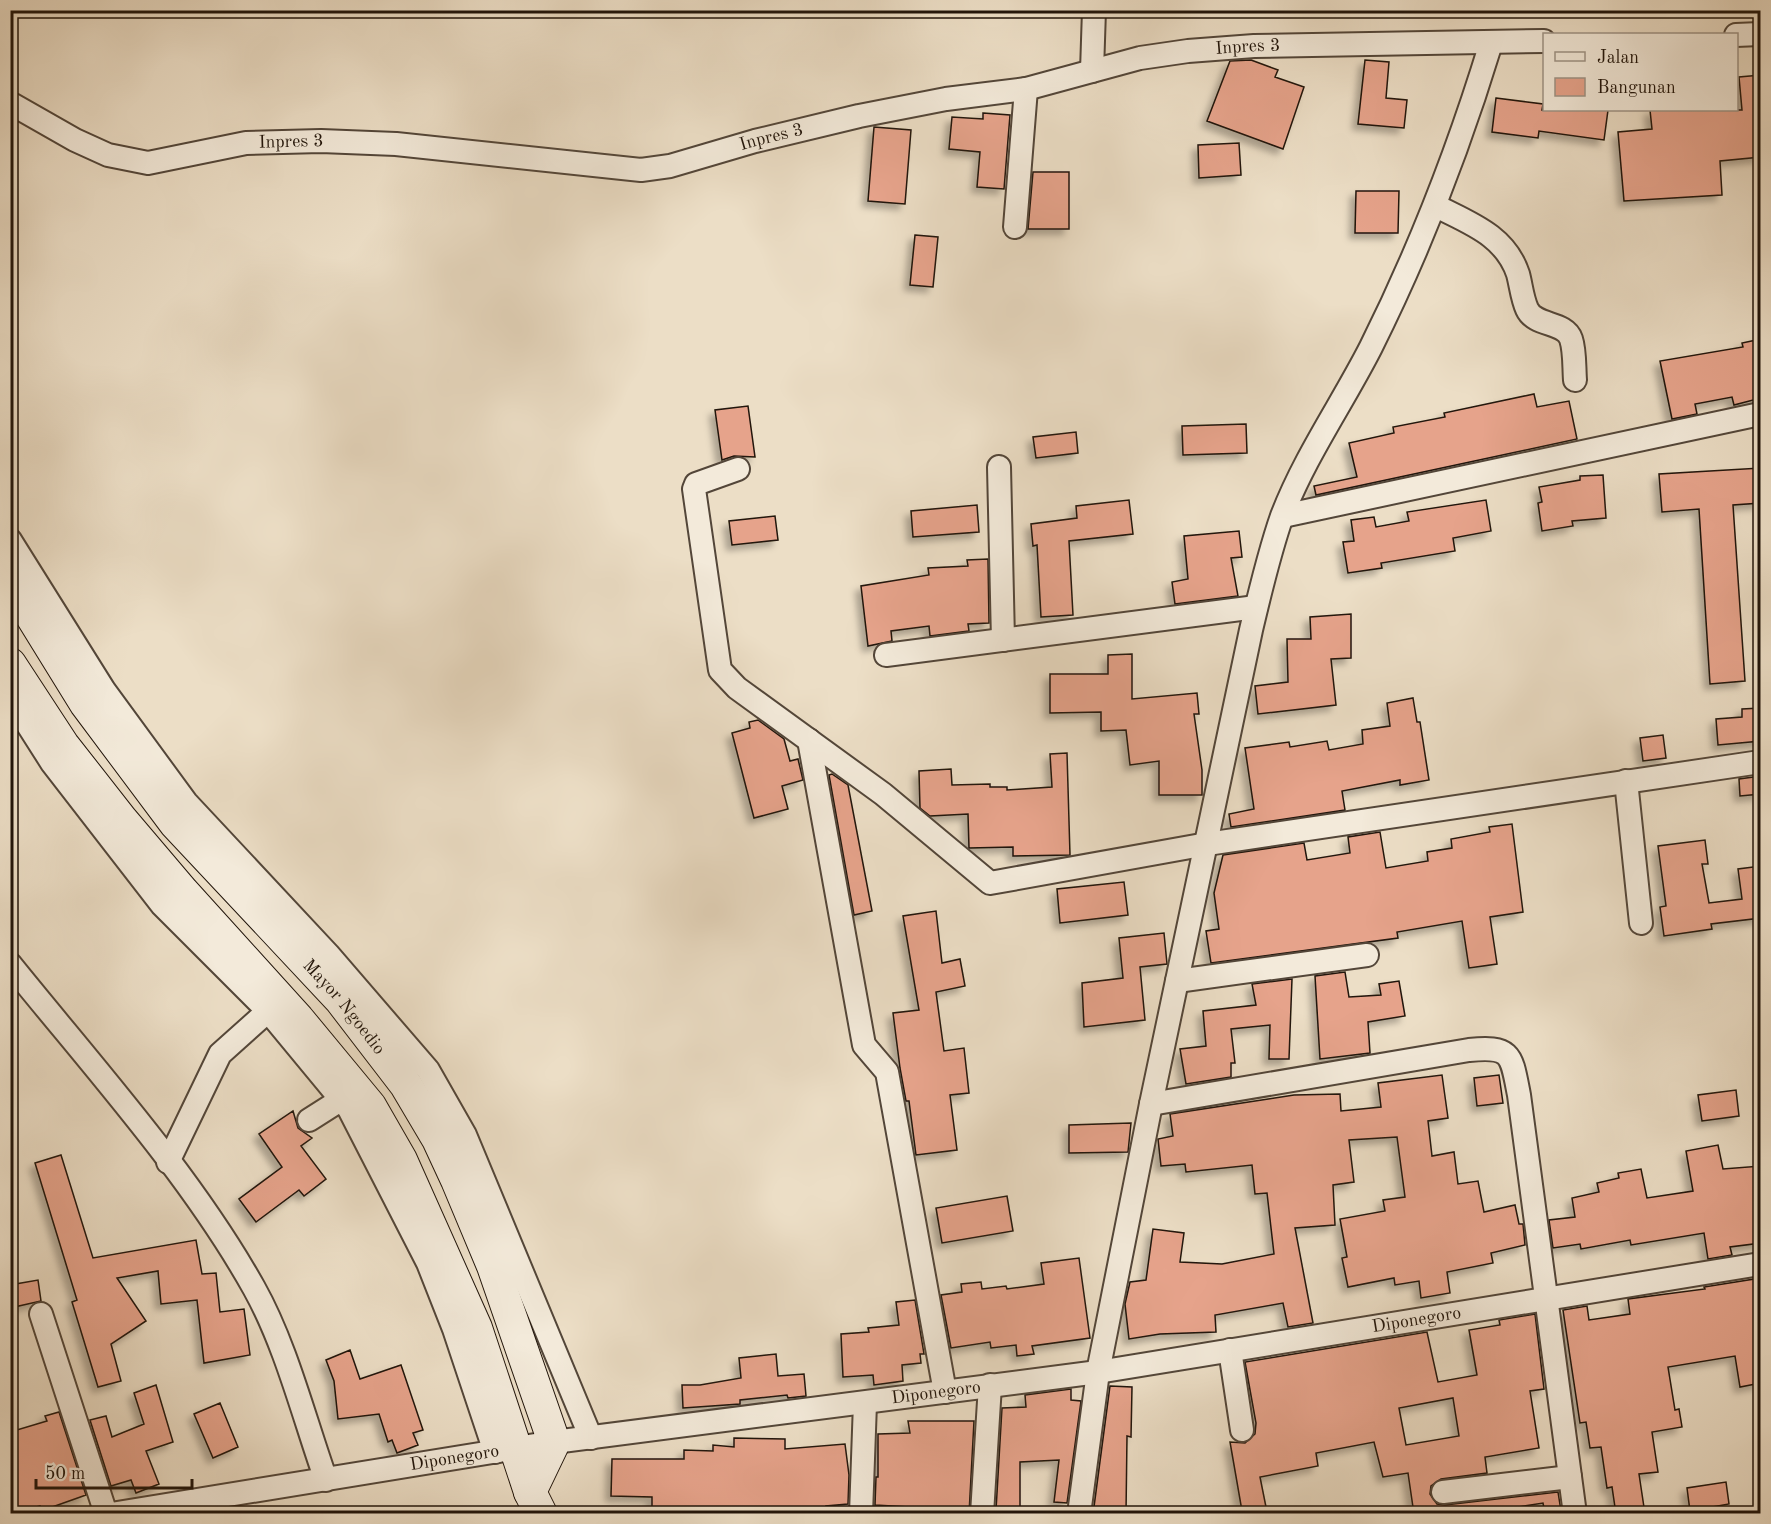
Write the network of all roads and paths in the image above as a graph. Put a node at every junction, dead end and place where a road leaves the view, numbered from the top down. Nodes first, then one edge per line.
1 (1094, 10) edge
2 (1761, 34) edge
3 (1738, 35) edge
4 (1543, 41) edge
5 (1491, 43) junction
6 (1092, 71) junction
7 (1026, 89) junction
8 (10, 103) edge
9 (1436, 206) junction
10 (1015, 228) dead end
11 (1575, 380) dead end
12 (1761, 414) edge
13 (999, 467) dead end
14 (738, 469) dead end
15 (1282, 516) junction
16 (10, 540) edge
17 (10, 581) edge
18 (1256, 607) junction
19 (1003, 640) junction
20 (886, 655) dead end
21 (10, 664) edge
22 (10, 697) edge
23 (809, 740) junction
24 (1761, 762) edge
25 (1626, 781) junction
26 (1207, 844) junction
27 (1641, 923) dead end
28 (1367, 955) dead end
29 (10, 964) edge
30 (1177, 981) junction
31 (265, 1014) junction
32 (406, 1085) junction
33 (1150, 1104) junction
34 (334, 1109) junction
35 (168, 1162) junction
36 (1761, 1264) edge
37 (1546, 1298) junction
38 (41, 1314) dead end
39 (1230, 1350) junction
40 (1098, 1372) junction
41 (990, 1385) junction
42 (945, 1392) junction
43 (865, 1403) junction
44 (1242, 1430) dead end
45 (591, 1438) junction
46 (554, 1442) junction
47 (505, 1450) junction
48 (1570, 1477) junction
49 (326, 1480) junction
50 (1443, 1492) dead end
51 (536, 1503) edge
52 (1574, 1513) edge
53 (106, 1514) edge
54 (111, 1514) edge
55 (861, 1514) edge
56 (982, 1514) edge
57 (1079, 1514) edge

1 - 6 street
2 - 3 street
4 - 5 street, Inpres 3
5 - 6 street, Inpres 3
5 - 9 street
6 - 7 street, Inpres 3
7 - 8 street, Inpres 3
7 - 10 street
9 - 11 street
9 - 15 street
12 - 15 street
13 - 19 street
14 - 23 street
15 - 18 street
16 - 45 street
17 - 32 street, Mayor Ngoedio
18 - 19 street
18 - 26 street
19 - 20 street
21 - 34 street
22 - 31 street
23 - 26 street
23 - 42 street
24 - 25 street
25 - 26 street
25 - 27 street
26 - 30 street
28 - 30 street
29 - 35 street
30 - 33 street
31 - 34 street
31 - 35 street
32 - 34 street
32 - 46 street, Mayor Ngoedio
33 - 37 street
33 - 40 street
34 - 47 street
35 - 49 street
36 - 37 street, Diponegoro
37 - 39 street, Diponegoro
37 - 48 street
38 - 53 street
39 - 40 street, Diponegoro
39 - 44 street
40 - 41 street, Diponegoro
40 - 57 street
41 - 42 street, Diponegoro
41 - 56 street
42 - 43 street, Diponegoro
43 - 45 street, Diponegoro
43 - 55 street
45 - 46 street, Diponegoro
46 - 47 street, Diponegoro
46 - 51 street
47 - 49 street, Diponegoro
47 - 51 street
48 - 50 street
48 - 52 street
49 - 54 street, Diponegoro

